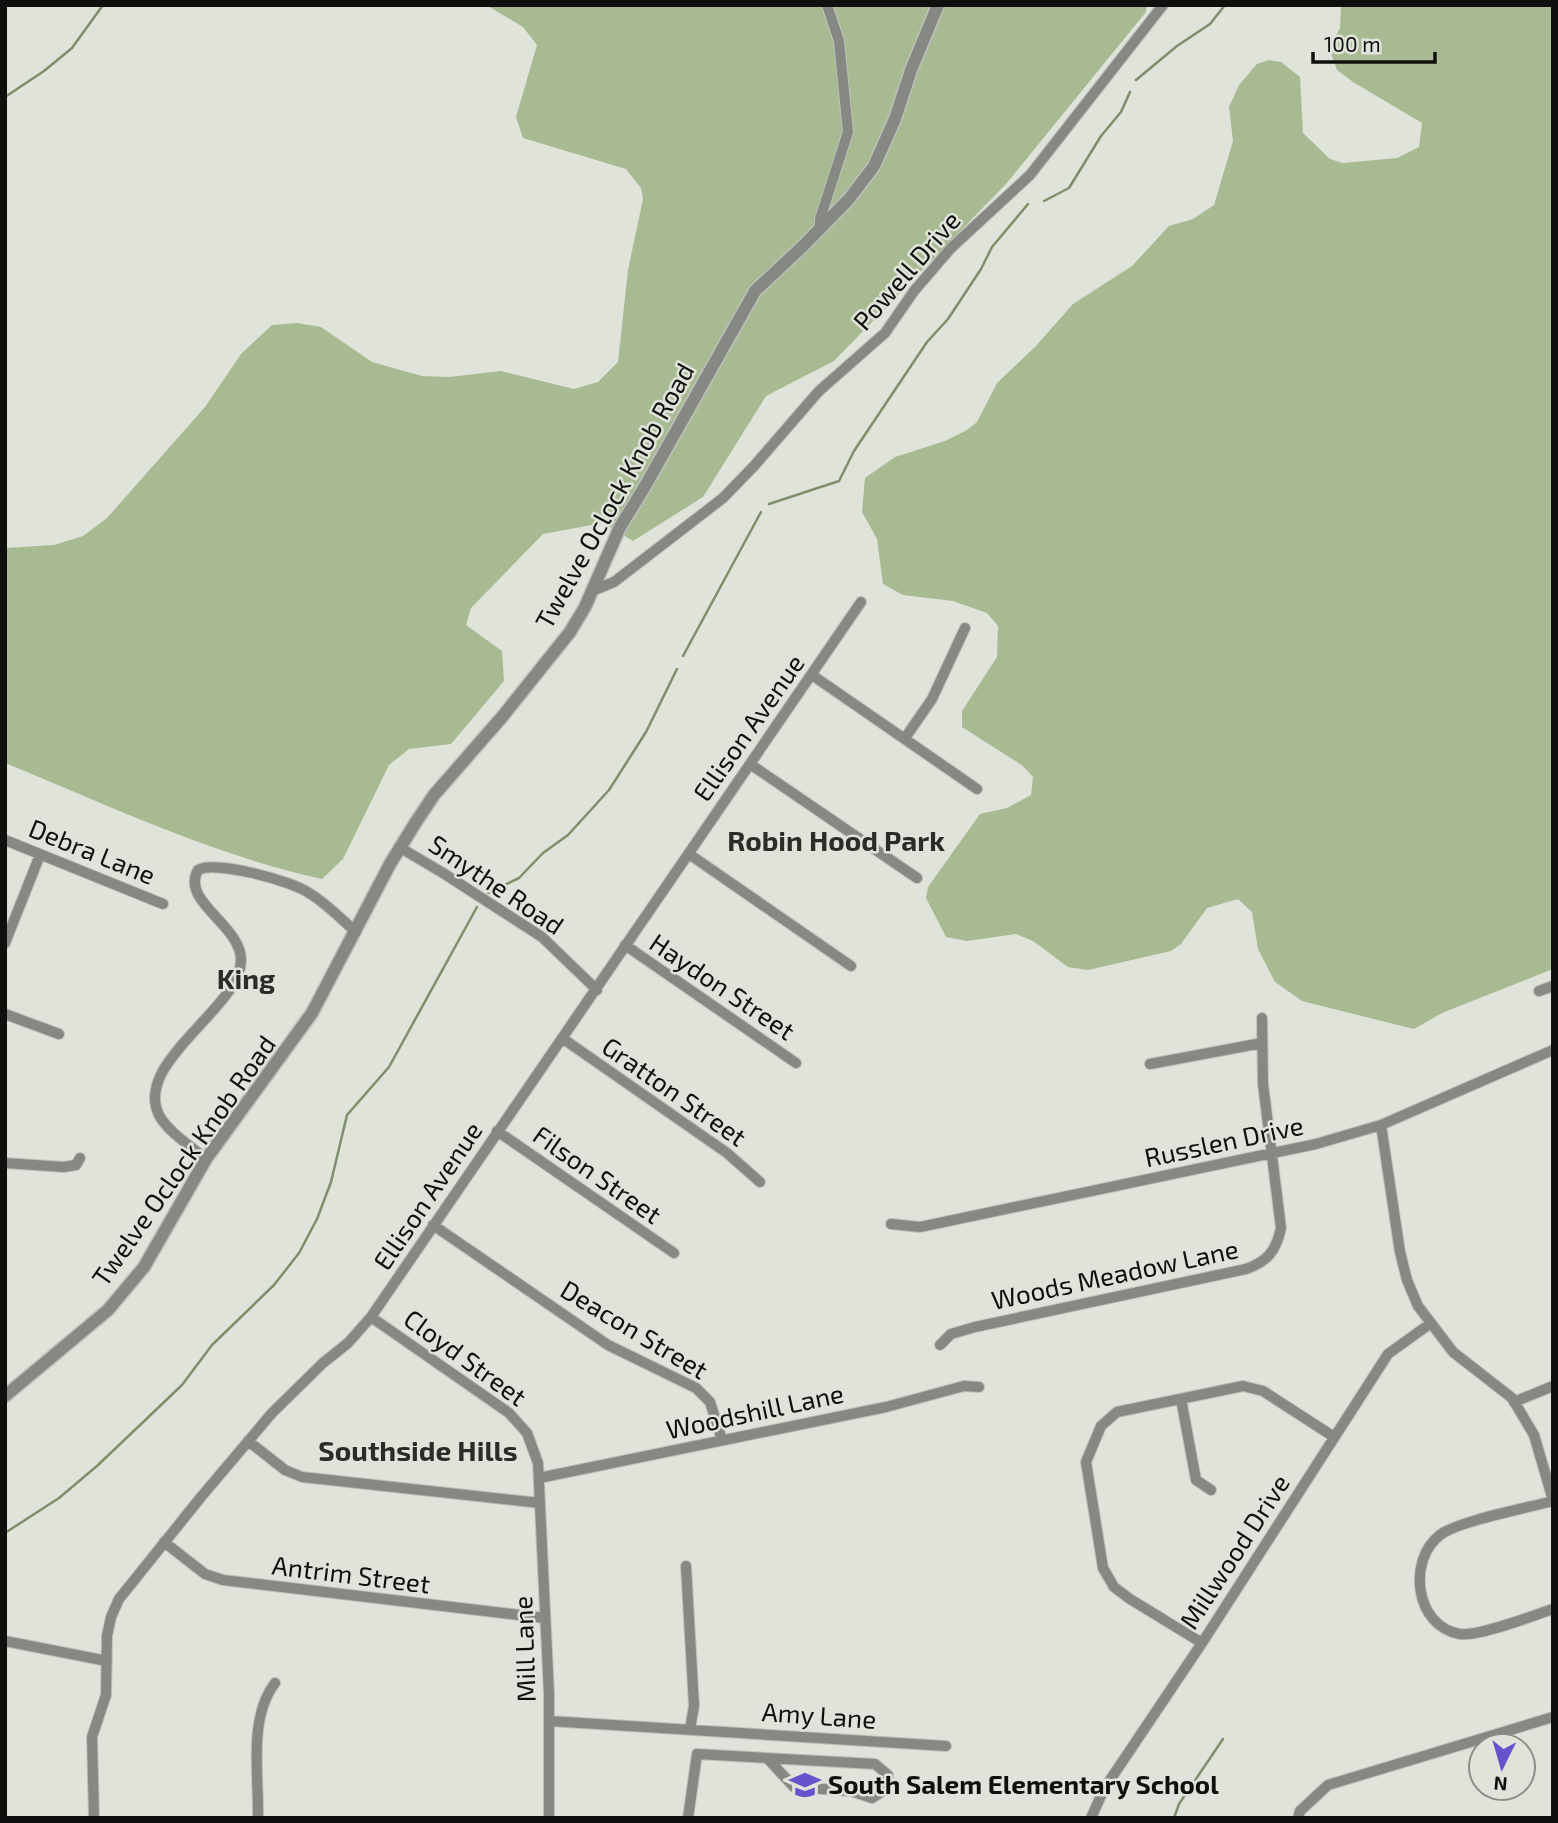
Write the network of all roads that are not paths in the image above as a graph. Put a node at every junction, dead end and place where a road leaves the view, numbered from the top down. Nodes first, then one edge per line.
1 (827, 5) edge
2 (938, 5) edge
3 (1163, 5) edge
4 (820, 228) junction
5 (592, 591) junction
6 (861, 602) dead end
7 (965, 628) dead end
8 (812, 675) junction
9 (905, 738) junction
10 (750, 764) junction
11 (977, 789) dead end
12 (5, 840) edge
13 (400, 847) junction
14 (690, 854) junction
15 (40, 855) junction
16 (917, 878) dead end
17 (163, 904) dead end
18 (356, 932) junction
19 (5, 943) edge
20 (625, 945) junction
21 (851, 966) dead end
22 (1553, 986) edge
23 (597, 990) junction
24 (1539, 991) dead end
25 (5, 1014) edge
26 (1262, 1018) dead end
27 (59, 1034) dead end
28 (562, 1038) junction
29 (1262, 1042) junction
30 (1553, 1050) edge
31 (796, 1063) dead end
32 (1150, 1064) dead end
33 (1381, 1125) junction
34 (497, 1131) junction
35 (1271, 1154) junction
36 (80, 1158) dead end
37 (206, 1159) junction
38 (5, 1164) edge
39 (760, 1182) dead end
40 (891, 1224) dead end
41 (433, 1225) junction
42 (674, 1253) dead end
43 (371, 1317) junction
44 (1431, 1323) junction
45 (940, 1345) dead end
46 (1553, 1386) edge
47 (979, 1387) dead end
48 (5, 1396) edge
49 (1181, 1399) junction
50 (1514, 1402) junction
51 (1334, 1437) junction
52 (722, 1440) junction
53 (248, 1441) junction
54 (539, 1478) junction
55 (1211, 1490) dead end
56 (1553, 1500) edge
57 (540, 1503) junction
58 (164, 1542) junction
59 (686, 1566) dead end
60 (1553, 1609) edge
61 (545, 1618) junction
62 (5, 1641) edge
63 (1202, 1643) junction
64 (107, 1661) junction
65 (275, 1683) dead end
66 (1553, 1717) edge
67 (549, 1721) junction
68 (690, 1729) junction
69 (946, 1745) dead end
70 (768, 1759) junction
71 (94, 1818) edge
72 (258, 1818) edge
73 (549, 1818) edge
74 (688, 1818) edge
75 (1091, 1818) edge
76 (1298, 1818) edge

1 - 4 street
2 - 4 street, Twelve Oclock Knob Road
3 - 5 street, Powell Drive
4 - 5 street, Twelve Oclock Knob Road
5 - 13 street, Twelve Oclock Knob Road
6 - 8 street, Ellison Avenue
7 - 9 street
8 - 9 street
8 - 10 street, Ellison Avenue
9 - 11 street
10 - 14 street, Ellison Avenue
10 - 16 street
12 - 15 street, Debra Lane
13 - 18 street, Twelve Oclock Knob Road
13 - 23 street, Smythe Road
14 - 20 street, Ellison Avenue
14 - 21 street
15 - 17 street, Debra Lane
15 - 19 street
18 - 37 street, Twelve Oclock Knob Road
18 - 37 street
20 - 23 street, Ellison Avenue
20 - 31 street, Haydon Street
22 - 24 street
23 - 28 street, Ellison Avenue
25 - 27 street
26 - 29 street, Woods Meadow Lane
28 - 34 street, Ellison Avenue
28 - 39 street, Gratton Street
29 - 32 street
29 - 35 street, Woods Meadow Lane
30 - 33 street, Russlen Drive
33 - 35 street, Russlen Drive
33 - 44 street
34 - 41 street, Ellison Avenue
34 - 42 street, Filson Street
35 - 40 street, Russlen Drive
35 - 45 street, Woods Meadow Lane
36 - 38 street
37 - 48 street, Twelve Oclock Knob Road
41 - 43 street, Ellison Avenue
41 - 52 street, Deacon Street
43 - 53 street, Ellison Avenue
43 - 54 street, Cloyd Street
44 - 50 street
44 - 51 street, Millwood Drive
46 - 50 street
47 - 52 street, Woodshill Lane
49 - 51 street
49 - 55 street
49 - 63 street
50 - 56 street
51 - 63 street, Millwood Drive
52 - 54 street, Woodshill Lane
53 - 57 street
53 - 58 street, Ellison Avenue
54 - 57 street, Mill Lane
56 - 60 street
57 - 61 street, Mill Lane
58 - 61 street, Antrim Street
58 - 64 street, Ellison Avenue
59 - 68 street
61 - 67 street, Mill Lane
62 - 64 street
63 - 75 street, Millwood Drive
64 - 71 street, Ellison Avenue
65 - 72 street
66 - 76 street
67 - 68 street, Amy Lane
67 - 73 street, Mill Lane
68 - 69 street, Amy Lane
70 - 70 street
70 - 74 street

